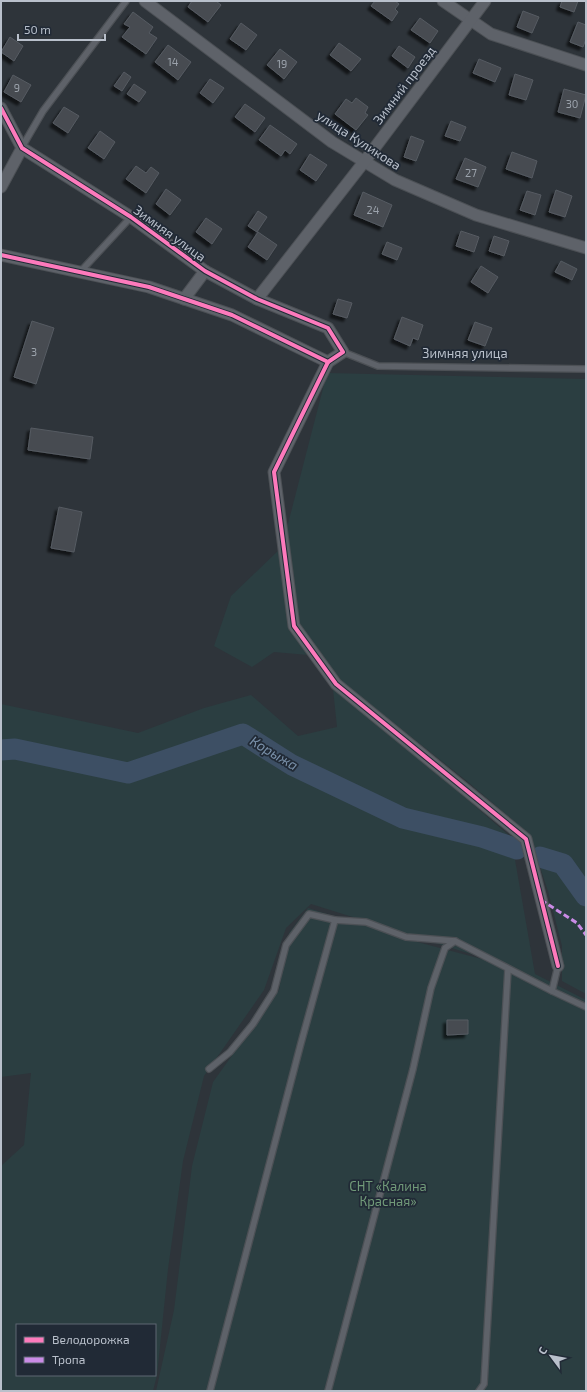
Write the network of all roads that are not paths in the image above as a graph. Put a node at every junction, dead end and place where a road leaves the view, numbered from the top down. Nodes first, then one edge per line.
1 (126, 1) edge
2 (145, 1) edge
3 (443, 1) edge
4 (485, 1) edge
5 (470, 20) junction
6 (586, 66) edge
7 (1, 108) edge
8 (22, 148) junction
9 (364, 162) junction
10 (1, 187) edge
11 (131, 217) junction
12 (586, 248) edge
13 (1, 255) edge
14 (81, 271) junction
15 (205, 271) junction
16 (184, 298) junction
17 (257, 299) junction
18 (343, 352) junction
19 (328, 362) junction
20 (586, 369) edge
21 (334, 920) junction
22 (455, 941) junction
23 (558, 966) joint
24 (508, 969) junction
25 (552, 991) junction
26 (586, 1007) edge
27 (209, 1069) dead end
28 (210, 1391) edge
29 (328, 1391) edge
30 (479, 1391) edge

1 - 8 lane
2 - 9 street, улица Куликова
3 - 5 street
4 - 5 street, Зимний проезд
5 - 6 street
5 - 9 street, Зимний проезд
7 - 8 street, Зимняя улица
8 - 10 street
8 - 11 street, Зимняя улица
9 - 12 street, улица Куликова
9 - 17 street, Зимний проезд
11 - 14 lane
11 - 15 street, Зимняя улица
13 - 14 street
14 - 16 street
15 - 16 street
15 - 17 street, Зимняя улица
16 - 19 street
17 - 18 street, Зимняя улица
18 - 19 street
18 - 20 lane, Зимняя улица
19 - 23 street
21 - 22 lane
21 - 27 lane
21 - 28 lane
22 - 24 lane
22 - 29 lane
23 - 25 lane
24 - 25 lane
24 - 30 lane
25 - 26 lane

